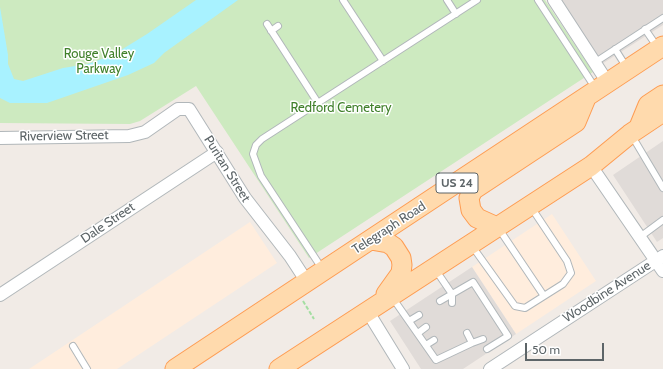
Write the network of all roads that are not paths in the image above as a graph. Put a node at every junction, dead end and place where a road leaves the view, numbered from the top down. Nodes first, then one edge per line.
1 (343, 0) edge
2 (447, 0) edge
3 (477, 0) edge
4 (538, 0) edge
5 (555, 1) edge
6 (456, 14) junction
7 (663, 18) edge
8 (267, 24) dead end
9 (278, 26) dead end
10 (646, 29) junction
11 (271, 31) junction
12 (661, 48) edge
13 (615, 49) junction
14 (383, 61) junction
15 (594, 63) junction
16 (628, 69) junction
17 (597, 90) junction
18 (663, 95) edge
19 (318, 103) junction
20 (663, 112) edge
21 (635, 130) junction
22 (129, 136) joint
23 (0, 138) edge
24 (217, 152) junction
25 (591, 166) junction
26 (663, 188) edge
27 (530, 206) junction
28 (663, 220) edge
29 (497, 227) junction
30 (640, 237) junction
31 (371, 240) junction
32 (470, 244) junction
33 (659, 258) edge
34 (434, 268) junction
35 (324, 271) junction
36 (663, 271) edge
37 (307, 282) junction
38 (452, 294) junction
39 (0, 295) edge
40 (391, 295) junction
41 (544, 296) junction
42 (440, 302) dead end
43 (452, 303) dead end
44 (372, 309) junction
45 (418, 315) dead end
46 (409, 321) junction
47 (501, 326) junction
48 (426, 327) dead end
49 (495, 330) dead end
50 (418, 333) junction
51 (467, 333) dead end
52 (483, 339) dead end
53 (434, 340) dead end
54 (472, 343) junction
55 (426, 345) junction
56 (72, 346) dead end
57 (487, 349) dead end
58 (87, 369) edge
59 (175, 369) edge
60 (278, 369) edge
61 (403, 369) edge
62 (490, 369) edge

1 - 14 lane
2 - 6 lane
3 - 6 lane
4 - 17 lane
5 - 15 street
6 - 14 lane
7 - 10 lane
8 - 11 lane
9 - 11 lane
10 - 12 lane
10 - 13 lane
11 - 19 lane
12 - 16 main road, Telegraph Road / US 24
13 - 15 lane
13 - 16 lane
14 - 19 lane
15 - 17 street
16 - 17 main road, Telegraph Road / US 24
17 - 29 main road
17 - 31 main road, Telegraph Road / US 24
18 - 21 main road
19 - 35 lane
20 - 21 main road
21 - 25 main road
21 - 26 lane
22 - 23 street, Riverview Street
22 - 24 street, Puritan Street
24 - 37 street, Puritan Street
24 - 39 street, Dale Street
25 - 27 main road
25 - 30 street
27 - 29 main road
27 - 41 lane
28 - 30 lane
29 - 32 main road
29 - 41 lane
30 - 33 street
31 - 35 main road, Telegraph Road / US 24
31 - 44 main road
32 - 34 main road
32 - 41 lane
33 - 36 street
33 - 62 street, Woodbine Avenue
34 - 38 lane
34 - 40 main road
35 - 37 main road, Telegraph Road / US 24
37 - 59 main road, Telegraph Road / US 24
38 - 42 lane
38 - 43 lane
38 - 47 lane
40 - 44 main road
40 - 46 lane
44 - 60 main road
44 - 61 street
45 - 46 lane
46 - 50 lane
47 - 49 lane
47 - 57 lane
48 - 50 lane
50 - 55 lane
51 - 54 lane
52 - 54 lane
53 - 55 lane
54 - 55 lane
56 - 58 lane

